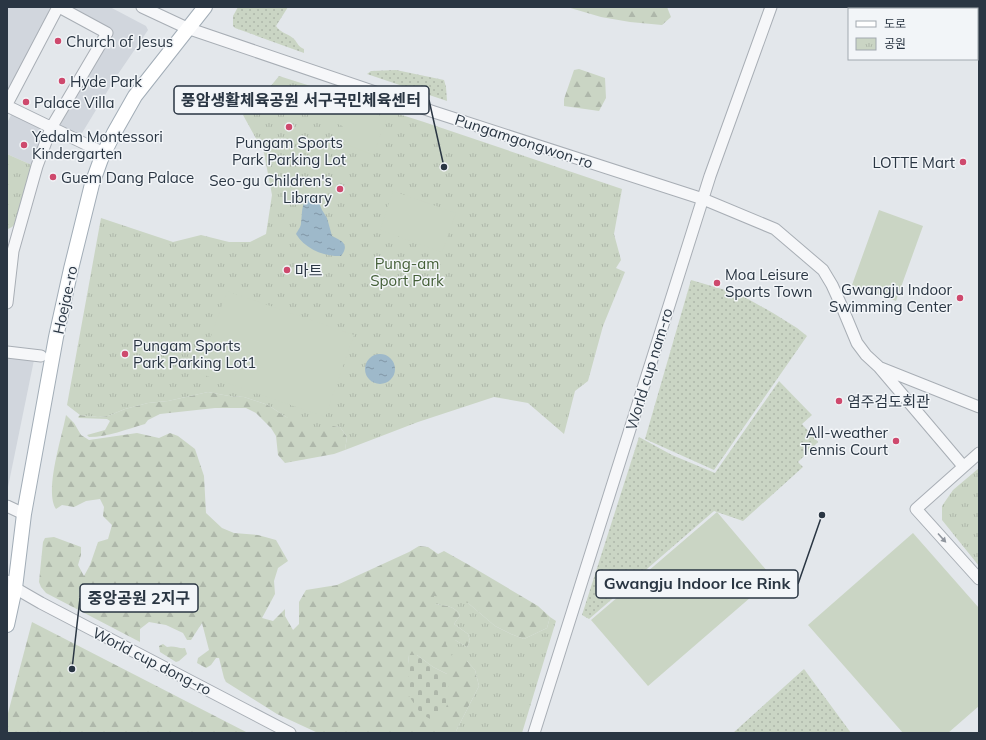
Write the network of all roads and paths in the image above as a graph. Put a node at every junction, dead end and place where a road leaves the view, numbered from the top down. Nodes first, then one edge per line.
1 (59, 7) edge
2 (142, 7) edge
3 (205, 7) edge
4 (771, 7) edge
5 (187, 28) junction
6 (7, 105) edge
7 (51, 128) junction
8 (104, 153) junction
9 (703, 198) junction
10 (10, 247) edge
11 (7, 303) edge
12 (7, 352) edge
13 (41, 356) dead end
14 (879, 367) junction
15 (979, 407) edge
16 (979, 454) edge
17 (963, 466) junction
18 (7, 506) edge
19 (24, 514) junction
20 (979, 579) edge
21 (11, 584) edge
22 (7, 625) edge
23 (290, 733) edge
24 (534, 733) edge

1 - 6 street
1 - 7 street
2 - 5 street, Pungamgongwon-ro
3 - 5 main road, Hoejae-ro
4 - 9 street, World cup nam-ro
5 - 8 main road, Hoejae-ro
5 - 9 street, Pungamgongwon-ro
6 - 7 street
7 - 8 street
7 - 10 street
8 - 19 main road, Hoejae-ro
9 - 14 street, Pungamgongwon-ro
9 - 24 street, World cup nam-ro
10 - 11 street
12 - 13 street
14 - 15 street
14 - 17 street, Pungamgongwon-ro
16 - 17 street
17 -> 20 street
18 - 19 street
19 - 21 main road, Hoejae-ro
21 - 22 main road, Hoejae-ro
21 - 23 street, World cup dong-ro

